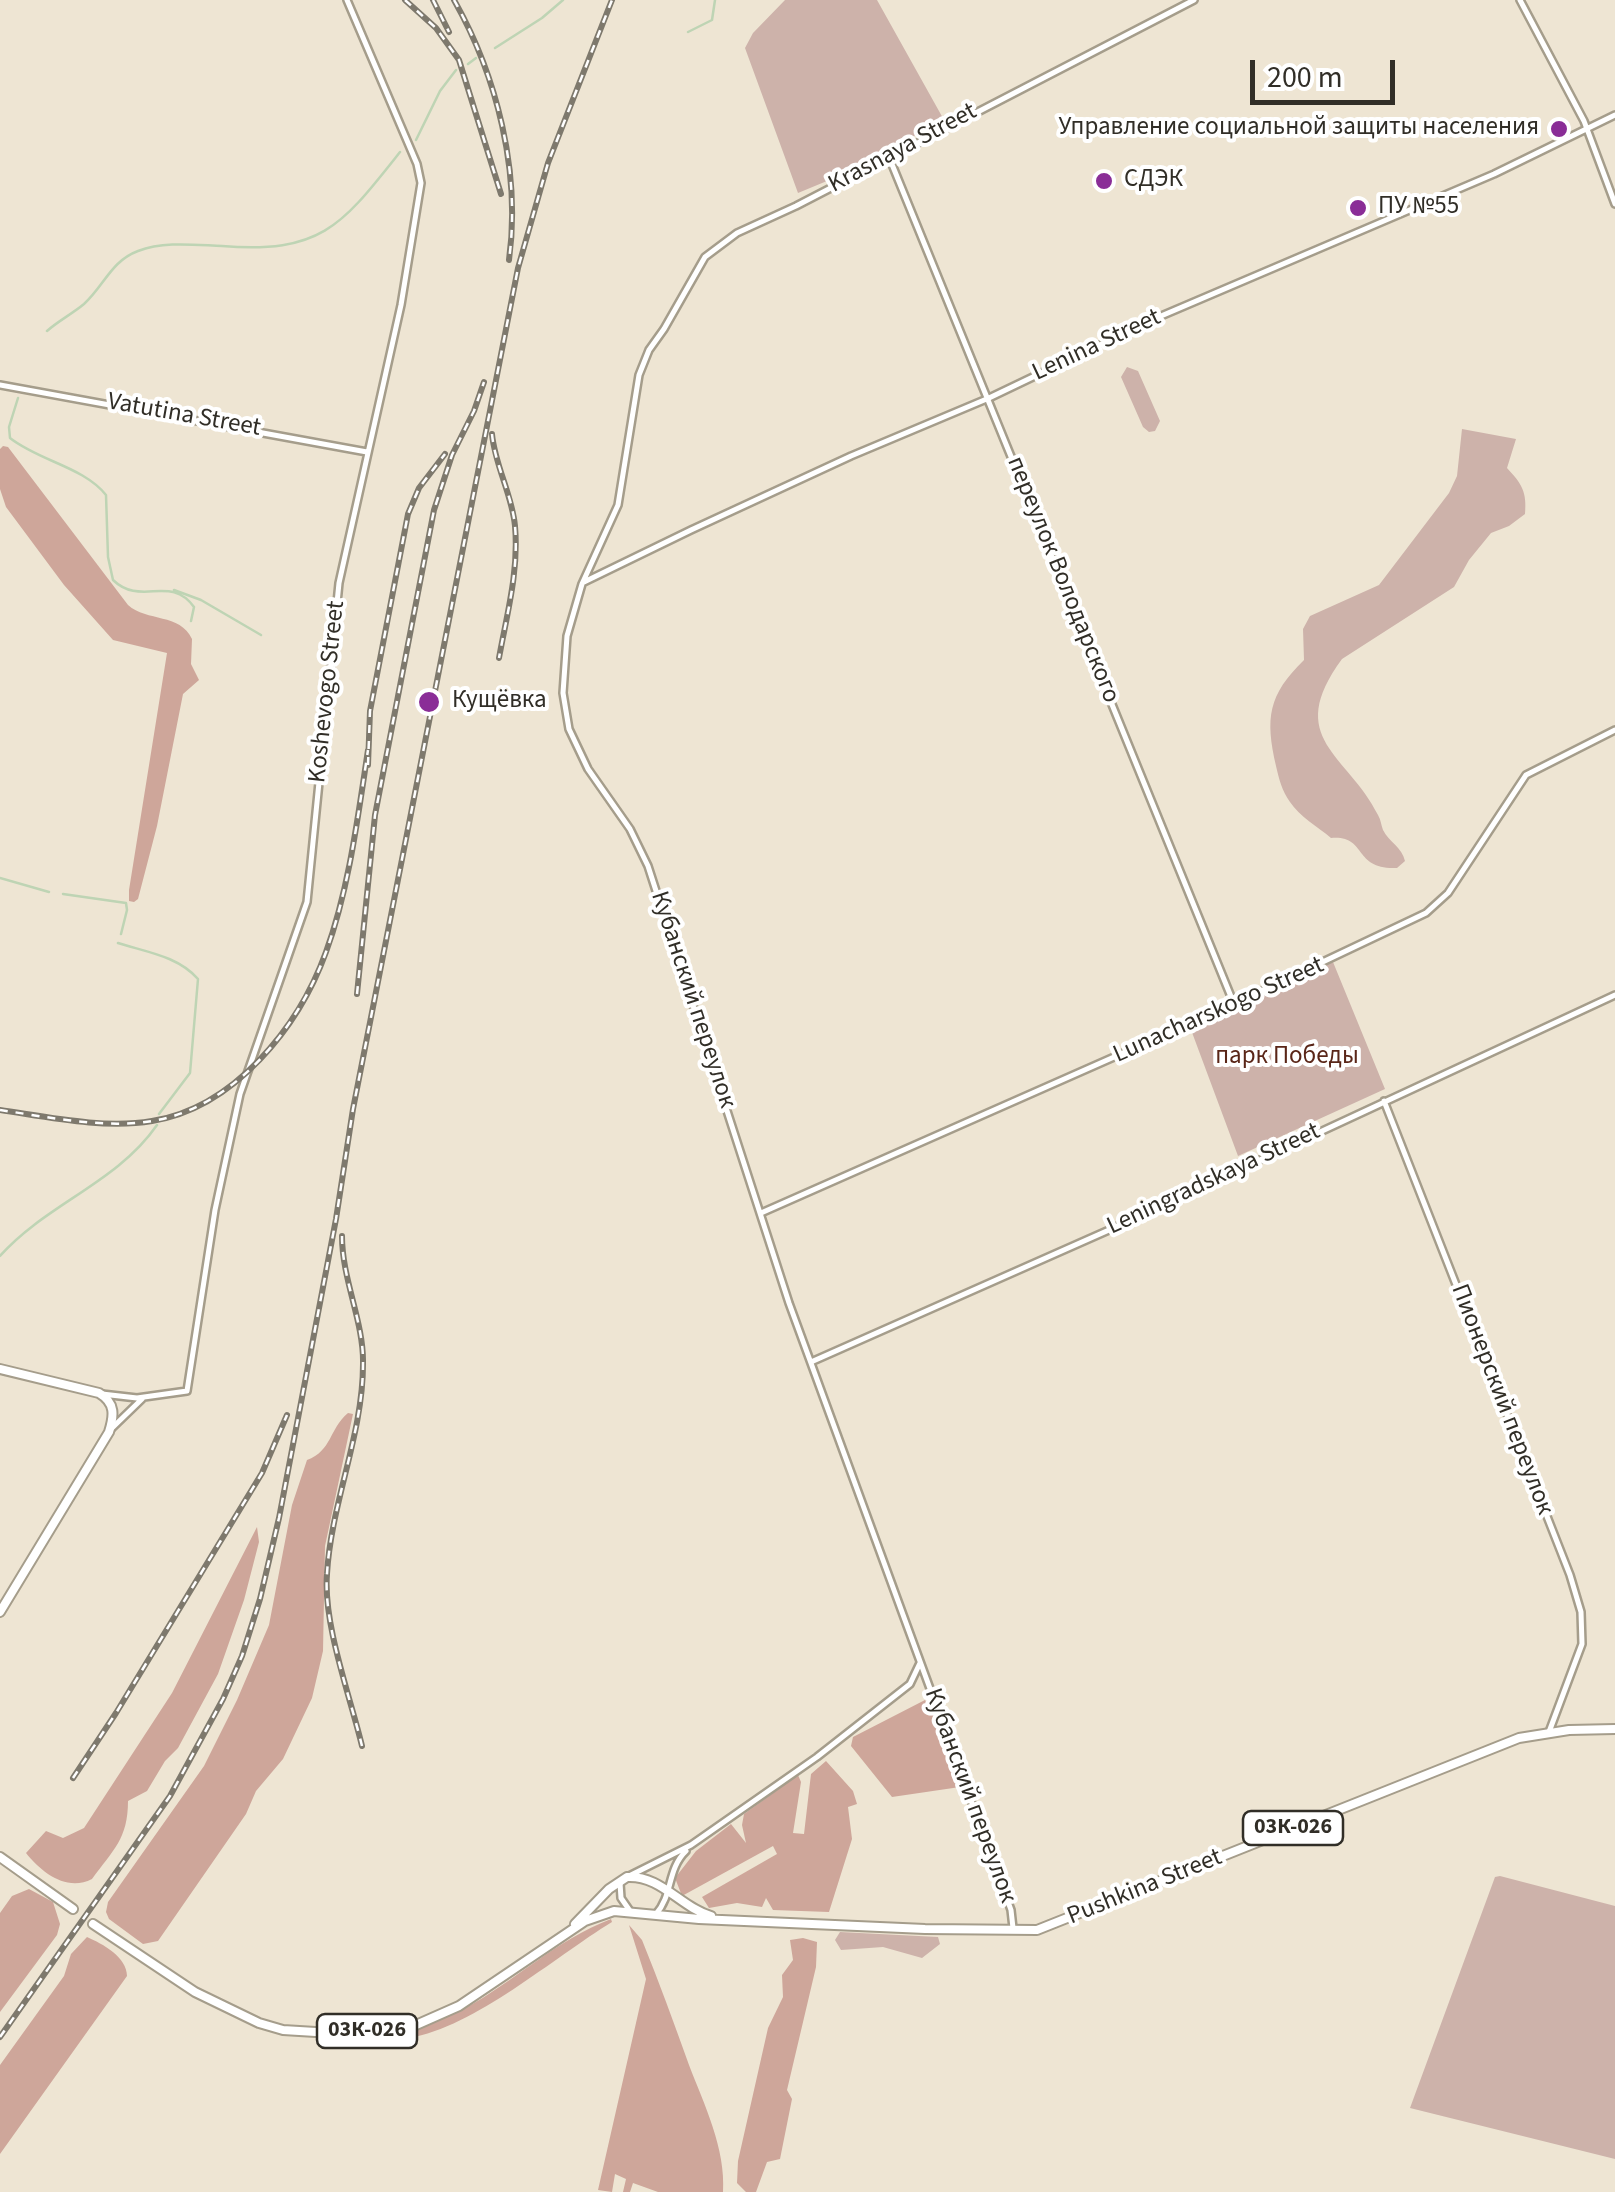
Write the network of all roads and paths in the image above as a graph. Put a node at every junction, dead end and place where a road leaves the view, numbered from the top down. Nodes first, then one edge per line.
1 (347, 0) edge
2 (1194, 0) edge
3 (1520, 0) edge
4 (1615, 115) edge
5 (1588, 129) junction
6 (889, 157) junction
7 (1615, 204) edge
8 (652, 343) joint
9 (0, 385) edge
10 (988, 398) junction
11 (367, 452) junction
12 (582, 584) junction
13 (1615, 730) edge
14 (1615, 995) edge
15 (1234, 1004) junction
16 (1384, 1101) junction
17 (761, 1213) junction
18 (811, 1362) junction
19 (0, 1369) edge
20 (100, 1393) junction
21 (145, 1398) junction
22 (109, 1432) junction
23 (0, 1612) edge
24 (921, 1662) junction
25 (1615, 1729) edge
26 (1548, 1732) junction
27 (691, 1845) junction
28 (0, 1857) edge
29 (624, 1879) junction
30 (668, 1892) junction
31 (73, 1909) dead end
32 (630, 1911) junction
33 (656, 1914) junction
34 (720, 1919) junction
35 (93, 1924) dead end
36 (1013, 1931) junction
37 (568, 1932) junction

1 - 11 street, Koshevogo Street
2 - 6 street, Krasnaya Street
3 - 5 street
4 - 5 street, Lenina Street
5 - 7 street
5 - 10 street, Lenina Street
6 - 8 street, Krasnaya Street
6 - 10 street, переулок Володарского
8 - 12 street, Кубанский переулок
9 - 11 street, Vatutina Street
10 - 12 street, Lenina Street
10 - 15 street, переулок Володарского
11 - 21 street, Koshevogo Street
12 - 17 street, Кубанский переулок
13 - 15 street, Lunacharskogo Street
14 - 16 street, Leningradskaya Street
15 - 17 street, Lunacharskogo Street
16 - 18 street, Leningradskaya Street
16 - 26 street, Пионерский переулок
17 - 18 street, Кубанский переулок
18 - 24 street, Кубанский переулок
19 - 20 main road
20 - 21 street
20 - 22 main road
21 - 22 street
22 - 23 main road
24 - 27 street, Кубанский переулок
24 - 36 street, Кубанский переулок
25 - 26 main road, Pushkina Street / 03К-026
26 - 36 main road, Pushkina Street / 03К-026
27 - 29 street, Кубанский переулок
27 - 30 street, Кубанский переулок
28 - 31 main road
29 - 30 main road, 03К-026
29 - 32 street
29 - 37 main road, Кубанский переулок / 03К-026
30 - 33 street
30 - 34 main road, Pushkina Street / 03К-026
32 - 33 main road, 03К-026
32 - 37 main road, Кубанский переулок / 03К-026
33 - 34 main road, Pushkina Street / 03К-026
34 - 36 main road, Pushkina Street / 03К-026
35 - 37 main road, Кубанский переулок / 03К-026

